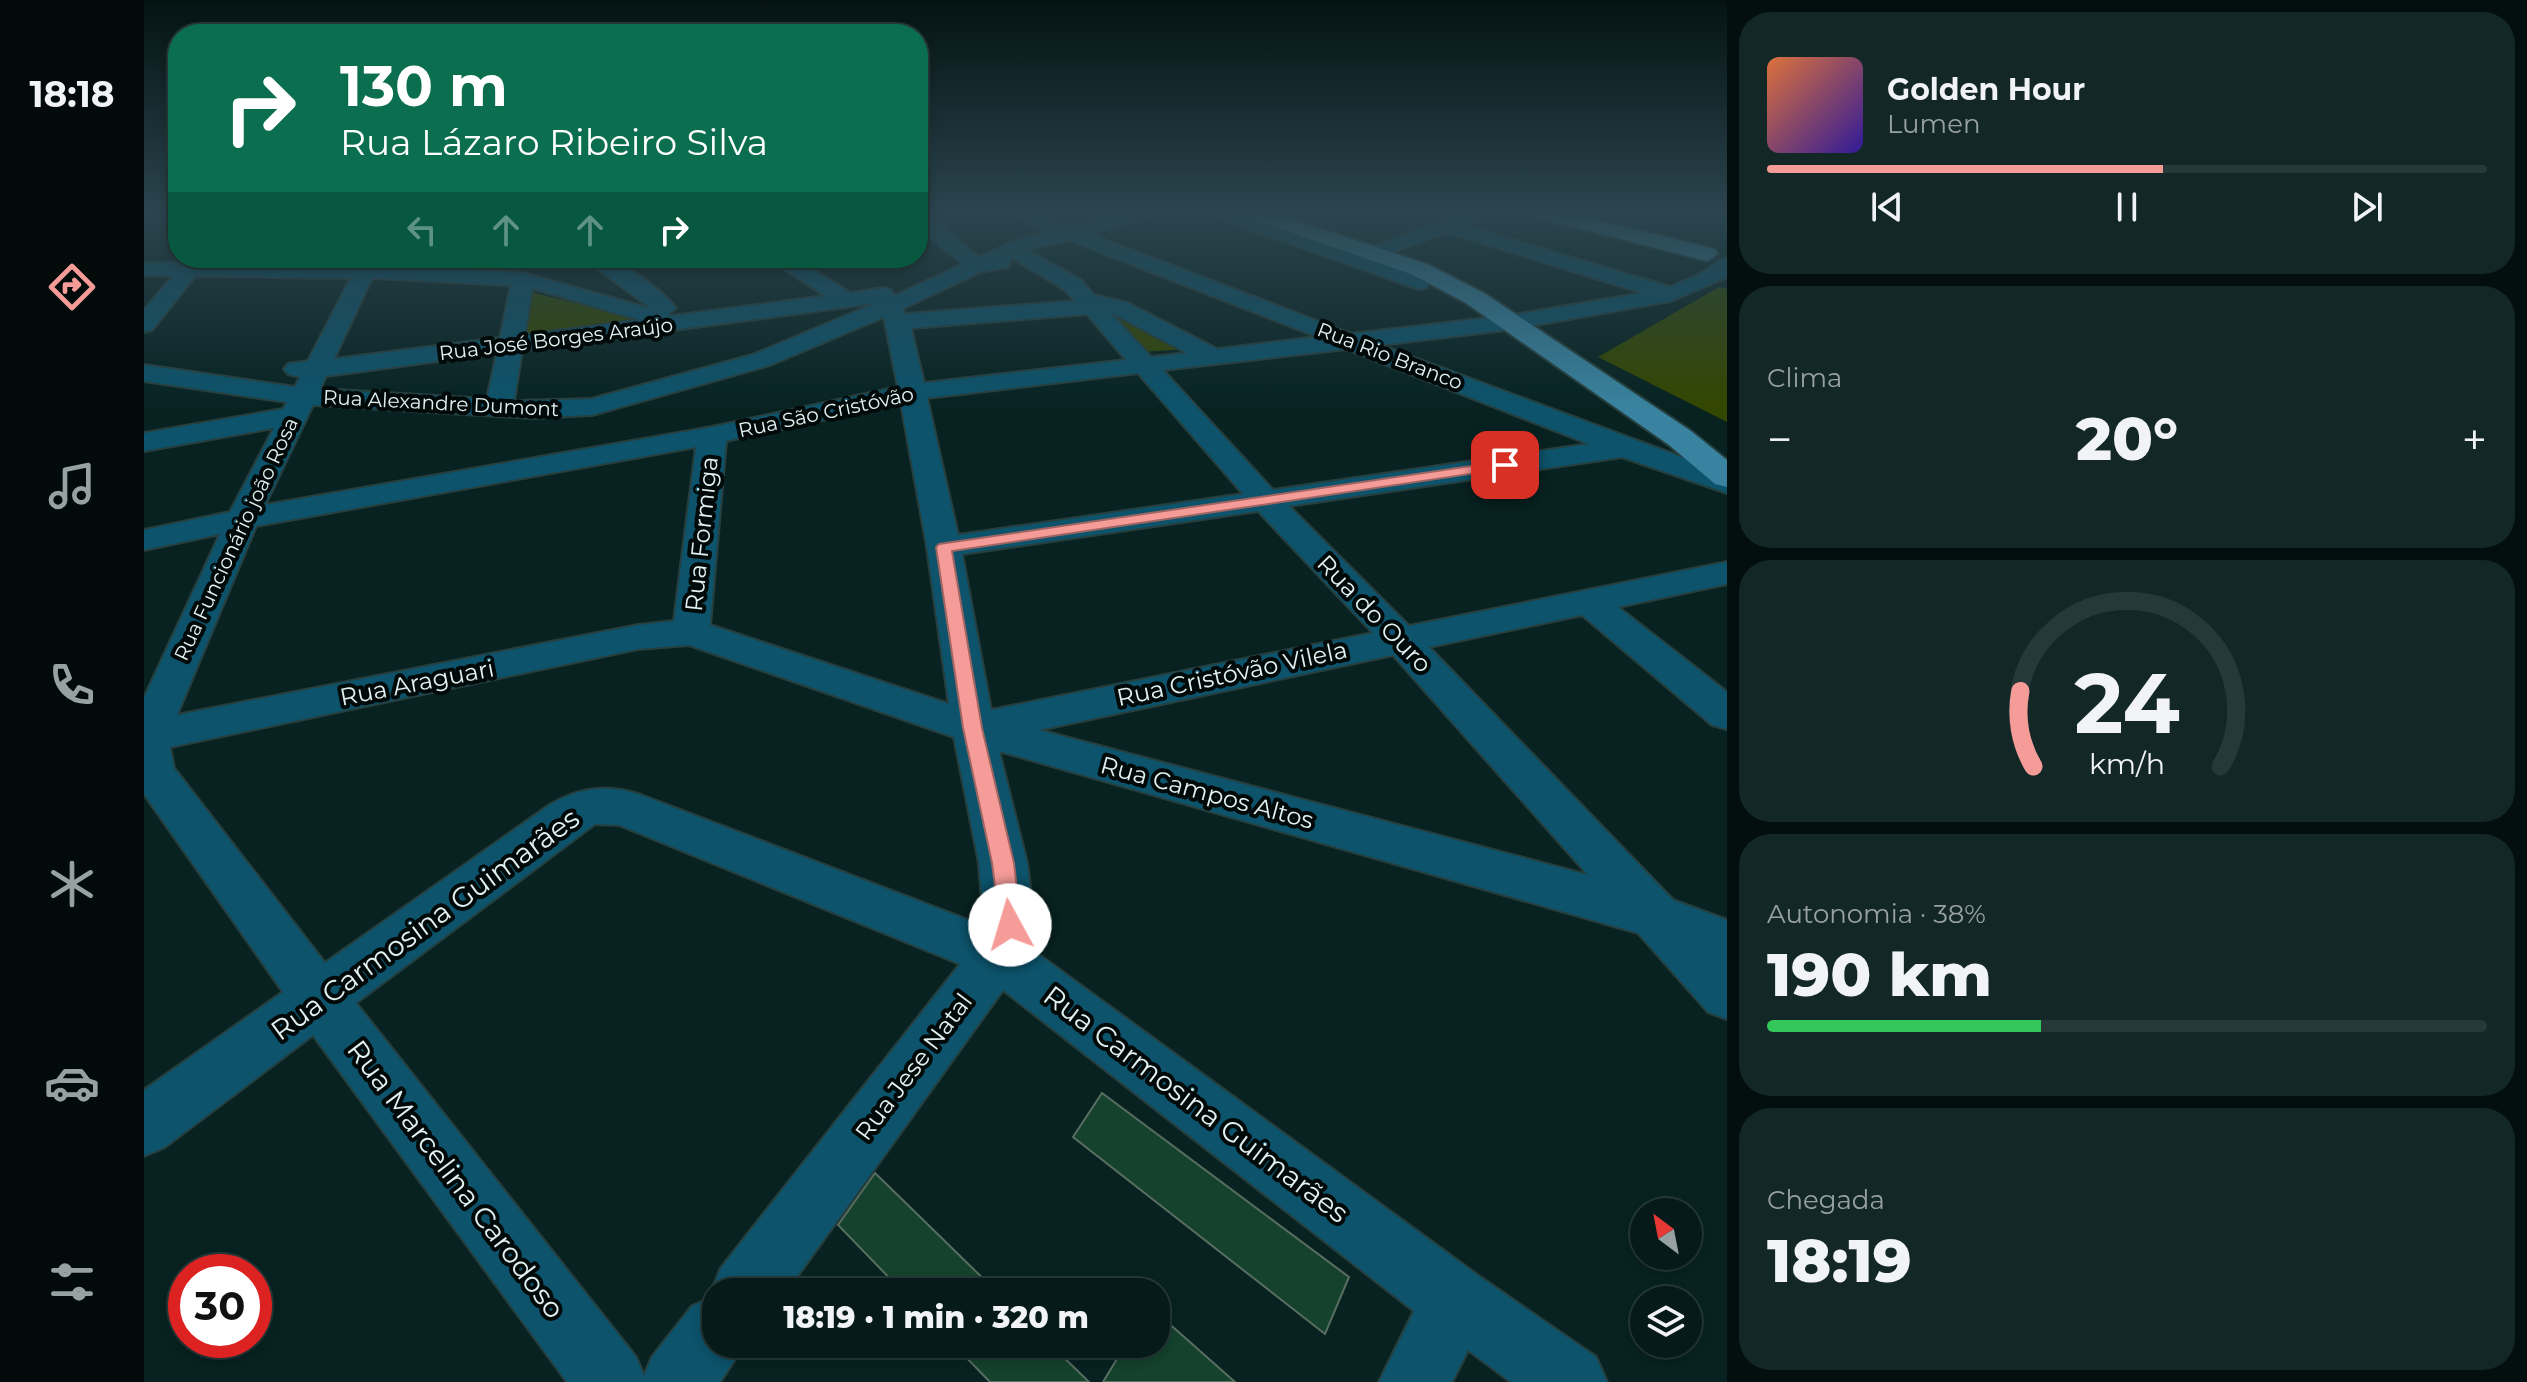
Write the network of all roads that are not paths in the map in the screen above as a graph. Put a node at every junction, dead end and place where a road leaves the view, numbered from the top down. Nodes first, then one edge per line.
1 (182, 278) edge
2 (362, 278) edge
3 (514, 278) edge
4 (626, 278) edge
5 (812, 278) edge
6 (954, 278) edge
7 (1056, 278) edge
8 (1187, 278) edge
9 (1405, 278) edge
10 (1438, 278) edge
11 (1620, 278) edge
12 (1709, 278) edge
13 (523, 279) junction
14 (1418, 283) dead end
15 (638, 286) junction
16 (1671, 294) junction
17 (849, 301) junction
18 (617, 304) junction
19 (1089, 307) junction
20 (890, 308) junction
21 (1513, 322) junction
22 (679, 324) junction
23 (144, 325) edge
24 (1351, 341) junction
25 (509, 343) junction
26 (1212, 356) junction
27 (1144, 367) junction
28 (319, 369) junction
29 (144, 371) edge
30 (913, 392) junction
31 (297, 406) junction
32 (499, 408) junction
33 (712, 436) junction
34 (1680, 438) junction
35 (144, 442) edge
36 (1625, 448) junction
37 (1724, 494) edge
38 (1266, 501) junction
39 (243, 519) junction
40 (144, 540) edge
41 (944, 547) junction
42 (1727, 573) edge
43 (1588, 601) junction
44 (691, 632) junction
45 (1400, 639) junction
46 (1727, 714) edge
47 (973, 728) junction
48 (147, 756) edge
49 (1653, 915) junction
50 (1727, 943) edge
51 (998, 955) junction
52 (1727, 994) edge
53 (320, 1000) junction
54 (144, 1126) edge
55 (756, 1278) edge
56 (1456, 1301) junction
57 (702, 1349) edge
58 (611, 1382) edge
59 (677, 1382) edge
60 (1415, 1382) edge
61 (1571, 1382) edge

1 - 23 street
2 - 28 street, Rua Funcionário joão Rosa
3 - 13 street
4 - 15 street
5 - 17 street
6 - 20 street, Rua José Borges Araújo
7 - 19 street, Rua do Ouro
8 - 24 street, Rua Rio Branco
9 - 14 street
10 - 21 main road
11 - 16 street
12 - 16 street, Rua São Cristóvão
13 - 18 street
13 - 25 street
15 - 18 street
15 - 22 street
16 - 21 street, Rua São Cristóvão
17 - 20 street, Rua José Borges Araújo
17 - 22 street, Rua José Borges Araújo
18 - 22 street
19 - 20 street
19 - 26 street
19 - 27 street, Rua do Ouro
20 - 30 street, Rua Jese Natal
20 - 32 street, Rua Alexandre Dumont
21 - 24 street, Rua São Cristóvão
21 - 34 main road
22 - 25 street, Rua José Borges Araújo
24 - 26 street, Rua São Cristóvão
24 - 36 street, Rua Rio Branco
25 - 28 street, Rua José Borges Araújo
25 - 32 street
26 - 27 street, Rua São Cristóvão
27 - 30 street, Rua São Cristóvão
27 - 38 street, Rua do Ouro
28 - 29 street, Rua José Borges Araújo
28 - 31 street, Rua Funcionário joão Rosa
29 - 31 street, Rua Alexandre Dumont
30 - 33 street, Rua São Cristóvão
30 - 41 street, Rua Jese Natal
31 - 32 street, Rua Alexandre Dumont
31 - 35 street
31 - 39 street, Rua Funcionário joão Rosa
33 - 39 street, Rua São Cristóvão
33 - 44 street, Rua Formiga
34 - 36 street
34 - 37 main road
36 - 37 street, Rua Rio Branco
36 - 38 street
38 - 41 street
38 - 45 street, Rua do Ouro
39 - 40 street, Rua São Cristóvão
39 - 48 street, Rua Funcionário joão Rosa
41 - 47 street, Rua Jese Natal
42 - 43 street, Rua Cristóvão Vilela
43 - 45 street, Rua Cristóvão Vilela
43 - 46 street
44 - 47 street, Rua Campos Altos
44 - 48 street, Rua Araguari
45 - 47 street, Rua Cristóvão Vilela
45 - 49 street, Rua do Ouro
47 - 49 street, Rua Campos Altos
47 - 51 street, Rua Jese Natal
48 - 53 street, Rua Marcelina Carodoso
49 - 50 street, Rua Campos Altos
49 - 52 street, Rua do Ouro
51 - 53 street, Rua Carmosina Guimarães
51 - 55 street, Rua Jese Natal
51 - 56 street, Rua Carmosina Guimarães
53 - 54 street, Rua Carmosina Guimarães
53 - 58 street, Rua Marcelina Carodoso
56 - 60 street
56 - 61 street, Rua Carmosina Guimarães
57 - 59 street

